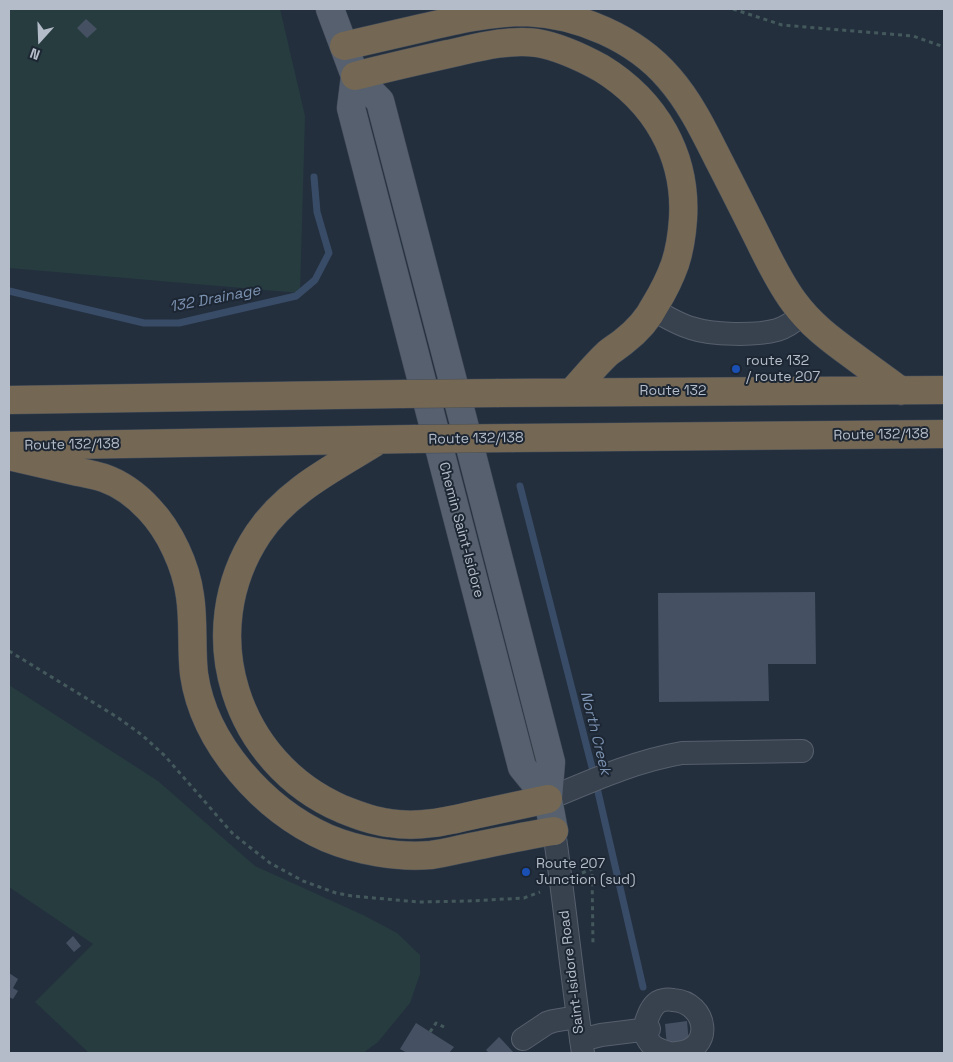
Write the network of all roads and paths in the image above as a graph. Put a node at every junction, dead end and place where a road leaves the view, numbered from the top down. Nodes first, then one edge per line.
1 (330, 9) edge
2 (733, 9) edge
3 (344, 46) junction
4 (944, 47) edge
5 (355, 76) junction
6 (652, 309) junction
7 (804, 314) junction
8 (944, 390) edge
9 (901, 391) junction
10 (572, 392) junction
11 (9, 400) edge
12 (944, 434) edge
13 (379, 440) junction
14 (9, 446) edge
15 (9, 456) edge
16 (802, 751) dead end
17 (548, 799) junction
18 (554, 831) junction
19 (592, 868) dead end
20 (593, 952) dead end
21 (577, 1017) junction
22 (444, 1027) dead end
23 (646, 1029) junction
24 (430, 1032) dead end
25 (523, 1039) dead end
26 (582, 1046) edge
27 (669, 1053) edge
28 (676, 1053) edge

1 - 3 main road
2 - 4 path
3 - 5 main road
3 - 7 highway
5 - 6 highway
5 - 17 main road, Chemin Saint-Isidore
5 - 17 main road, Chemin Saint-Isidore
6 - 7 street
6 - 10 highway
7 - 9 highway
8 - 9 highway, Route 132
9 - 10 highway, Route 132
10 - 11 highway, Route 132, bridge
12 - 13 highway, Route 132/138, bridge
13 - 14 highway, Route 132/138
13 - 17 highway
15 - 18 highway
16 - 17 street
17 - 18 main road, Chemin Saint-Isidore
18 - 21 street, Saint-Isidore Road
19 - 20 path
21 - 25 street
21 - 26 street, Saint-Isidore Road
22 - 24 path
23 - 26 street
23 - 27 street
23 - 28 street

